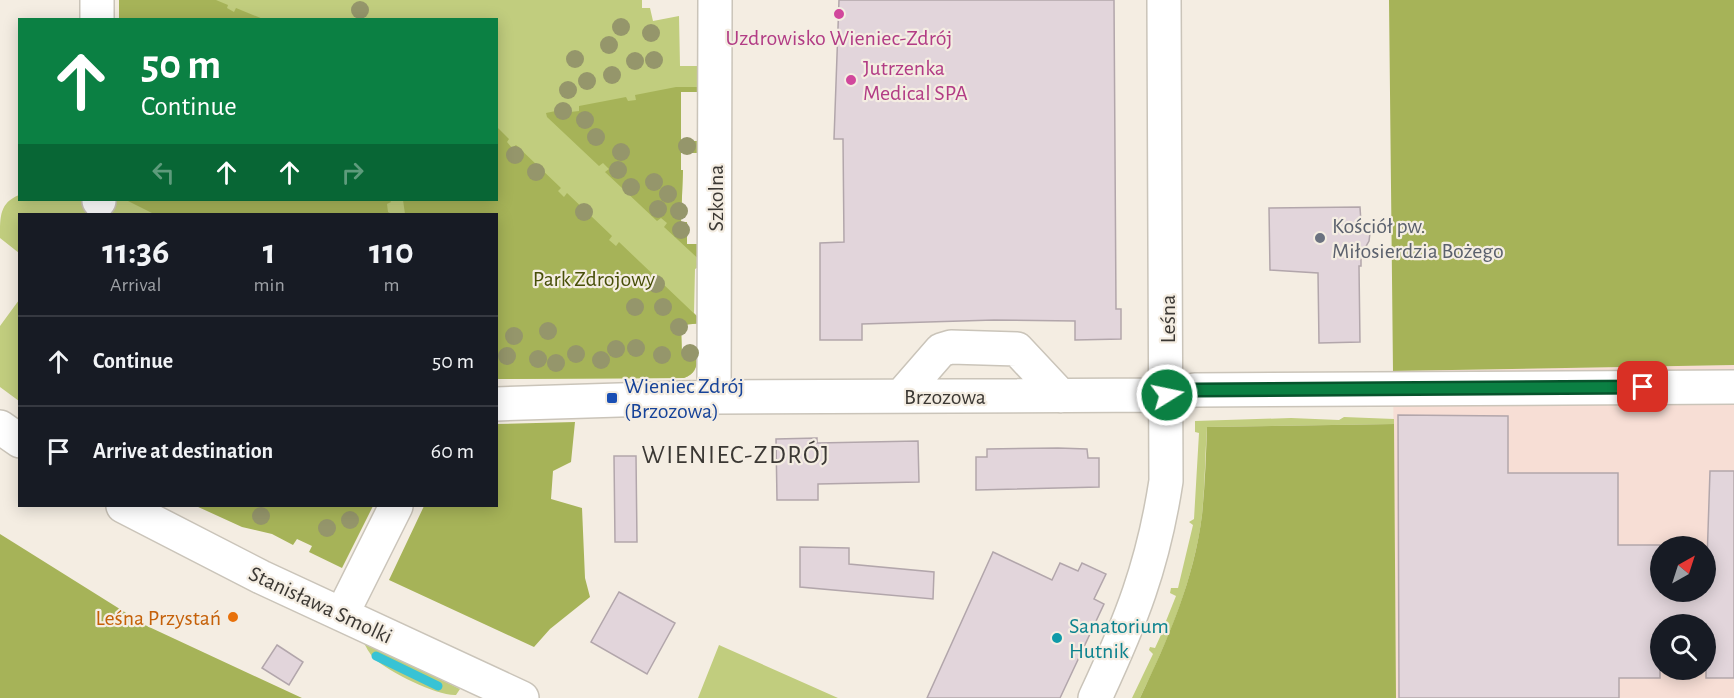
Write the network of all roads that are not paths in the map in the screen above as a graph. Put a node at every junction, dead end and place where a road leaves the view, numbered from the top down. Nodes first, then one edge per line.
1 (97, 0) edge
2 (715, 0) edge
3 (1164, 0) edge
4 (97, 18) edge
5 (1734, 387) edge
6 (1167, 395) junction
7 (901, 396) junction
8 (1061, 396) junction
9 (714, 397) junction
10 (498, 404) edge
11 (0, 427) edge
12 (18, 440) edge
13 (125, 507) edge
14 (396, 507) edge
15 (342, 614) junction
16 (522, 698) edge
17 (1095, 698) edge

1 - 4 street
2 - 9 street, Szkolna
3 - 6 street, Leśna
5 - 6 street, Brzozowa
6 - 8 street, Brzozowa
6 - 17 street, Leśna
7 - 8 street, Brzozowa
7 - 8 street
7 - 9 street, Brzozowa
9 - 10 street, Brzozowa
11 - 12 street
13 - 15 street, Stanisława Smolki
14 - 15 street
15 - 16 street, Stanisława Smolki

